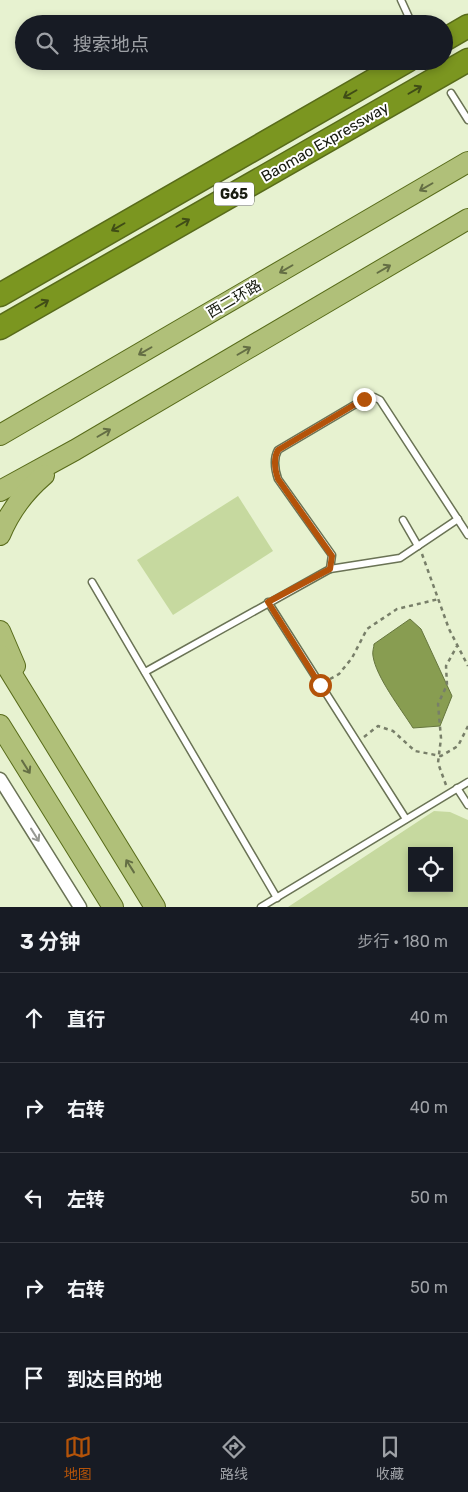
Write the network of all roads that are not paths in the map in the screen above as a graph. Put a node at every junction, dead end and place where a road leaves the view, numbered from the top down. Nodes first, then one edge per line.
1 (401, 0) edge
2 (408, 15) edge
3 (468, 26) edge
4 (453, 35) edge
5 (468, 60) edge
6 (453, 69) edge
7 (391, 70) edge
8 (451, 70) edge
9 (450, 93) dead end
10 (468, 120) edge
11 (468, 162) edge
12 (468, 219) edge
13 (0, 295) edge
14 (0, 328) edge
15 (0, 435) edge
16 (75, 450) junction
17 (0, 491) edge
18 (403, 520) dead end
19 (458, 520) junction
20 (0, 535) edge
21 (468, 535) edge
22 (418, 546) junction
23 (330, 569) junction
24 (92, 582) dead end
25 (268, 602) junction
26 (0, 631) edge
27 (0, 655) edge
28 (145, 672) junction
29 (0, 725) edge
30 (44, 726) junction
31 (0, 778) edge
32 (468, 782) edge
33 (457, 788) junction
34 (5, 795) edge
35 (468, 805) edge
36 (406, 819) junction
37 (277, 898) junction
38 (80, 907) edge
39 (113, 907) edge
40 (155, 907) edge
41 (261, 907) edge

1 - 2 lane
3 - 4 highway
6 -> 5 highway, Baomao Expressway / G65
7 -> 13 highway, Baomao Expressway / G65
14 -> 8 highway, Baomao Expressway / G65
9 - 10 lane
11 -> 15 main road, 西二环路
16 -> 12 main road
16 - 17 main road
16 - 20 main road
18 - 22 lane
19 - 21 lane
19 - 22 lane
19 - 23 lane
22 - 23 lane
23 - 25 lane
24 - 28 lane
25 - 28 lane
25 - 36 lane
26 - 30 main road
27 - 30 main road
28 - 37 lane
29 -> 39 main road
40 -> 30 main road
31 - 34 street
32 - 33 lane
33 - 35 lane
33 - 36 lane
34 -> 38 street
36 - 37 lane
37 - 41 lane

